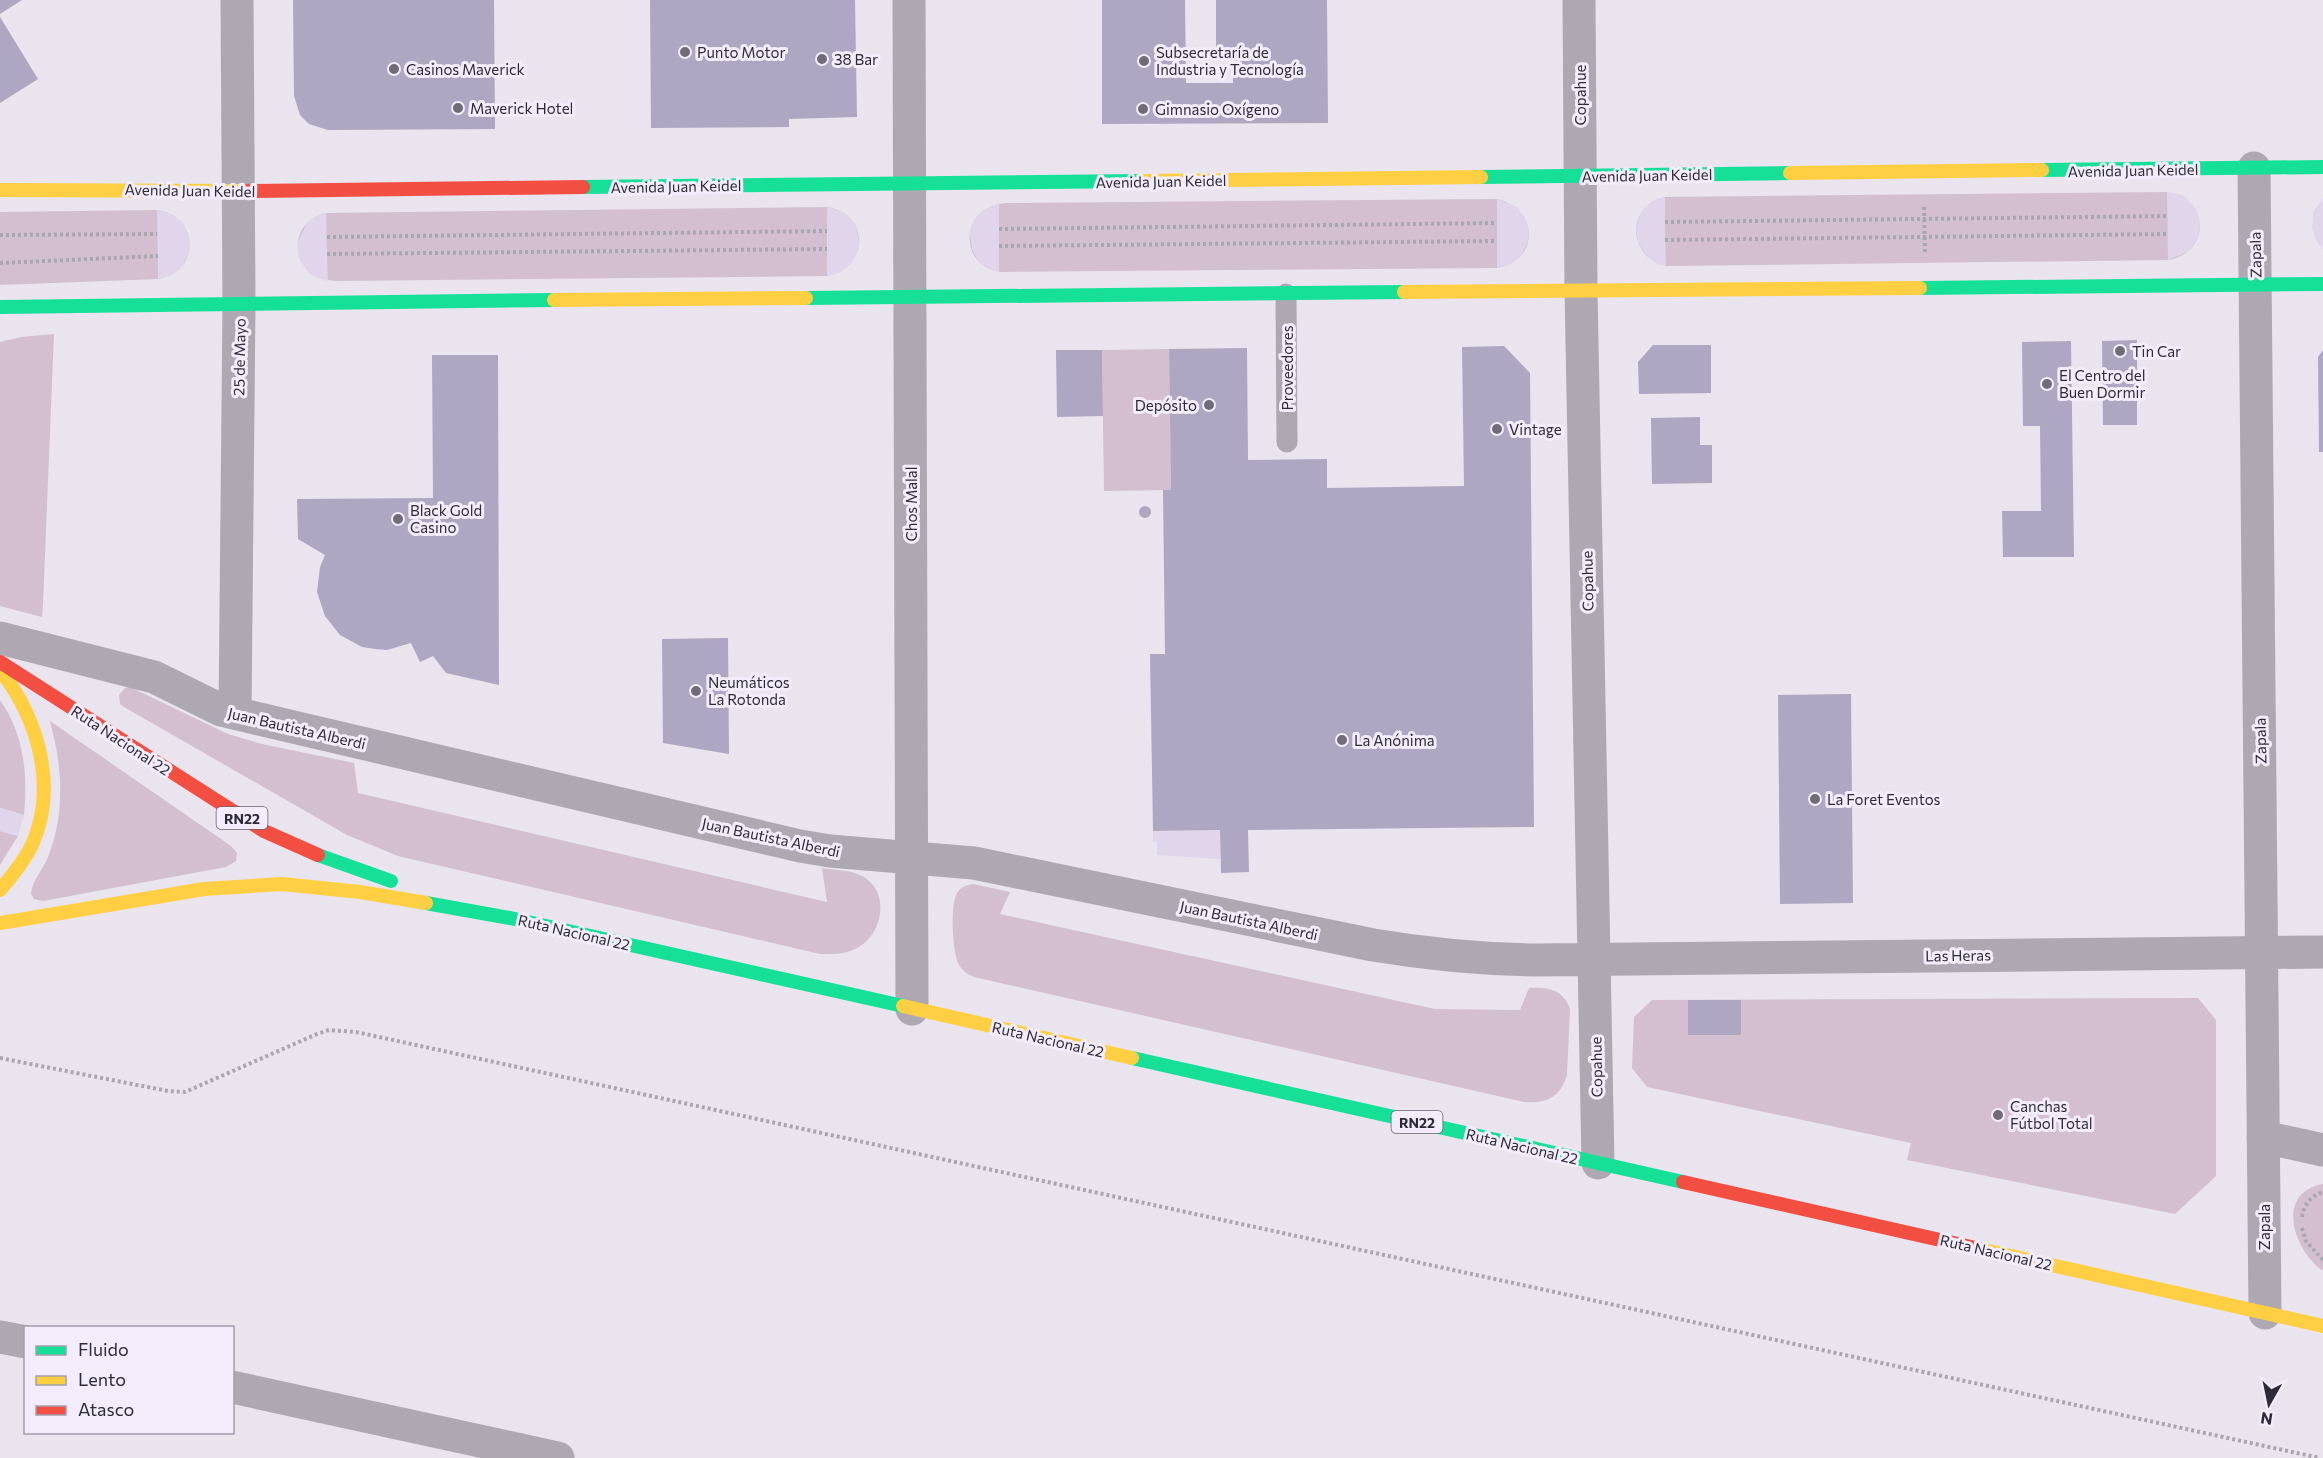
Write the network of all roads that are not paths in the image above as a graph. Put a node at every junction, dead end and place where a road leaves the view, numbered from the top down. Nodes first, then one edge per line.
1 (237, 0) edge
2 (909, 0) edge
3 (1579, 0) edge
4 (2323, 167) edge
5 (2254, 168) junction
6 (1580, 176) junction
7 (7, 177) dead end
8 (910, 184) junction
9 (43, 189) junction
10 (0, 190) edge
11 (239, 191) junction
12 (2323, 284) edge
13 (2255, 285) junction
14 (1581, 291) junction
15 (1286, 294) junction
16 (910, 296) junction
17 (239, 303) junction
18 (0, 307) edge
19 (1287, 442) dead end
20 (0, 638) edge
21 (0, 662) edge
22 (0, 670) edge
23 (235, 714) junction
24 (912, 858) junction
25 (0, 890) edge
26 (510, 918) junction
27 (0, 923) edge
28 (2323, 952) edge
29 (2262, 953) junction
30 (1594, 959) junction
31 (912, 1009) junction
32 (2263, 1137) junction
33 (2323, 1150) edge
34 (1598, 1163) junction
35 (2265, 1313) junction
36 (2323, 1326) edge
37 (0, 1337) edge
38 (24, 1342) edge
39 (234, 1387) edge
40 (558, 1458) edge

1 - 11 street, 25 de Mayo
2 - 8 street, Chos Malal
3 - 6 street, Copahue
4 - 5 main road, Avenida Juan Keidel
5 - 6 main road, Avenida Juan Keidel
5 - 13 street, Zapala
6 - 8 main road, Avenida Juan Keidel
6 - 14 street, Copahue
7 - 9 main road
8 - 11 main road, Avenida Juan Keidel
8 - 16 street, Chos Malal
9 - 10 main road, Avenida Juan Keidel
9 - 11 main road, Avenida Juan Keidel
11 - 17 street, 25 de Mayo
12 - 13 main road
13 - 14 main road
13 - 29 street, Zapala
14 - 15 main road
14 - 30 street, Copahue
15 - 16 main road
15 - 19 lane, Proveedores
16 - 17 main road
16 - 24 street, Chos Malal
17 - 18 main road
17 - 23 street, 25 de Mayo
20 - 23 street, Juan Bautista Alberdi
21 - 26 main road, Ruta Nacional 22 / RN22
22 - 25 main road
23 - 24 street, Juan Bautista Alberdi
24 - 30 street, Juan Bautista Alberdi
24 - 31 street, Chos Malal
26 - 27 main road, Ruta Nacional 22 / RN22
26 - 31 main road, Ruta Nacional 22 / RN22
28 - 29 street, Las Heras
29 - 30 street, Las Heras
29 - 32 street, Zapala
30 - 34 street, Copahue
31 - 34 main road, Ruta Nacional 22 / RN22
32 - 33 street
32 - 35 street, Zapala
34 - 35 main road, Ruta Nacional 22 / RN22
35 - 36 main road, Ruta Nacional 22 / RN22
37 - 38 street
39 - 40 street

